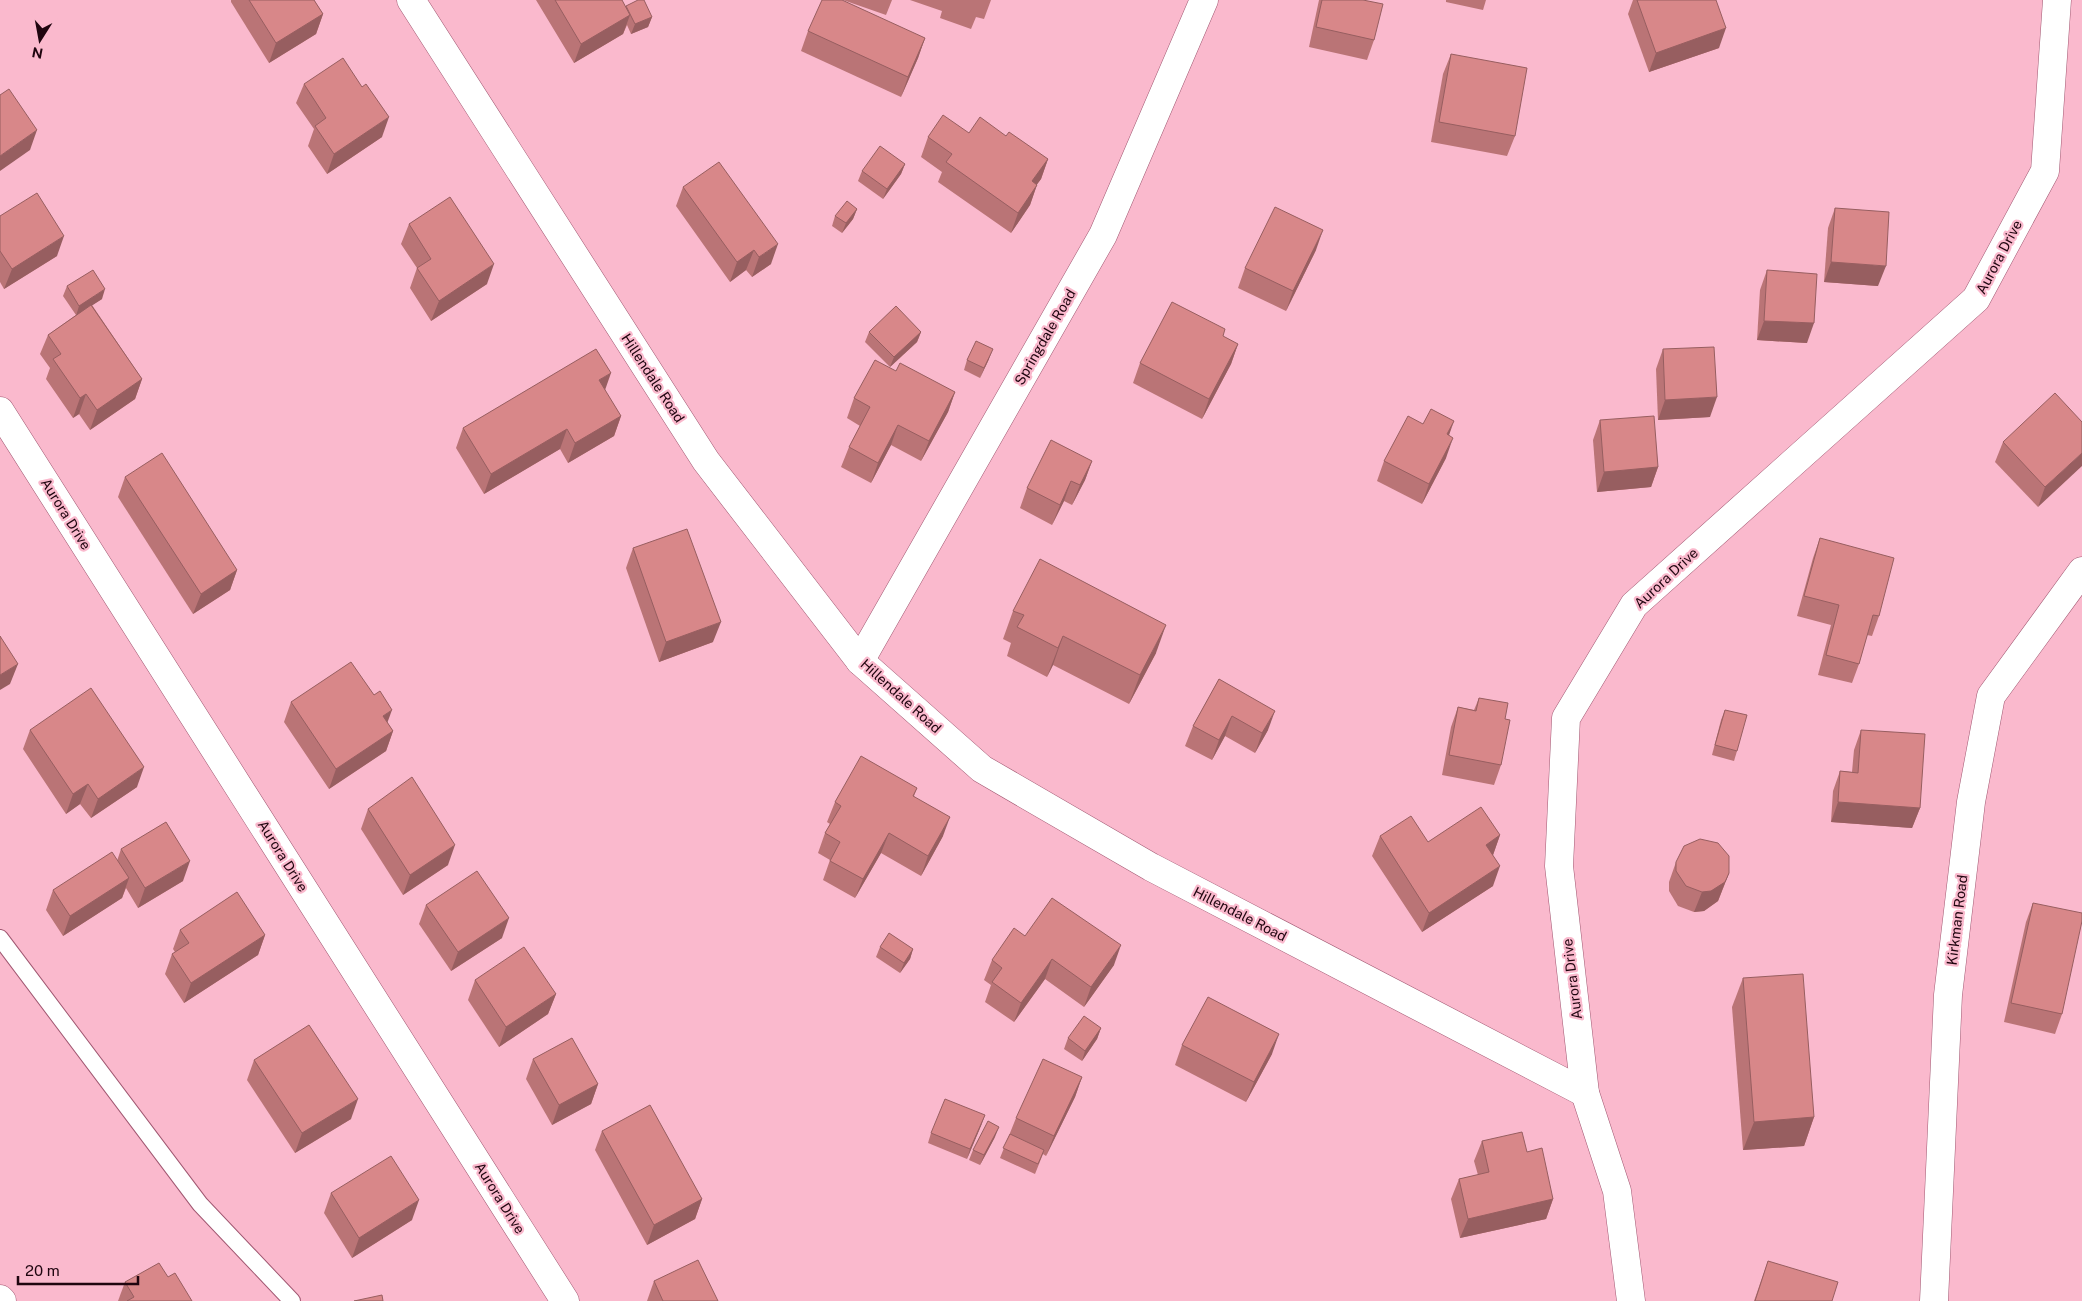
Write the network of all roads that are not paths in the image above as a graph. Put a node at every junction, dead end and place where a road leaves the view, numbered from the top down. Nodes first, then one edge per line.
1 (410, 0) edge
2 (1204, 0) edge
3 (2057, 0) edge
4 (0, 411) edge
5 (2082, 571) edge
6 (860, 661) junction
7 (0, 938) edge
8 (1585, 1093) junction
9 (292, 1301) edge
10 (566, 1301) edge
11 (1631, 1301) edge
12 (1934, 1301) edge

1 - 6 street, Hillendale Road
2 - 6 street, Springdale Road
3 - 8 street, Aurora Drive
4 - 10 street, Aurora Drive
5 - 12 street, Kirkman Road
6 - 8 street, Hillendale Road
7 - 9 lane
8 - 11 street, Aurora Drive

